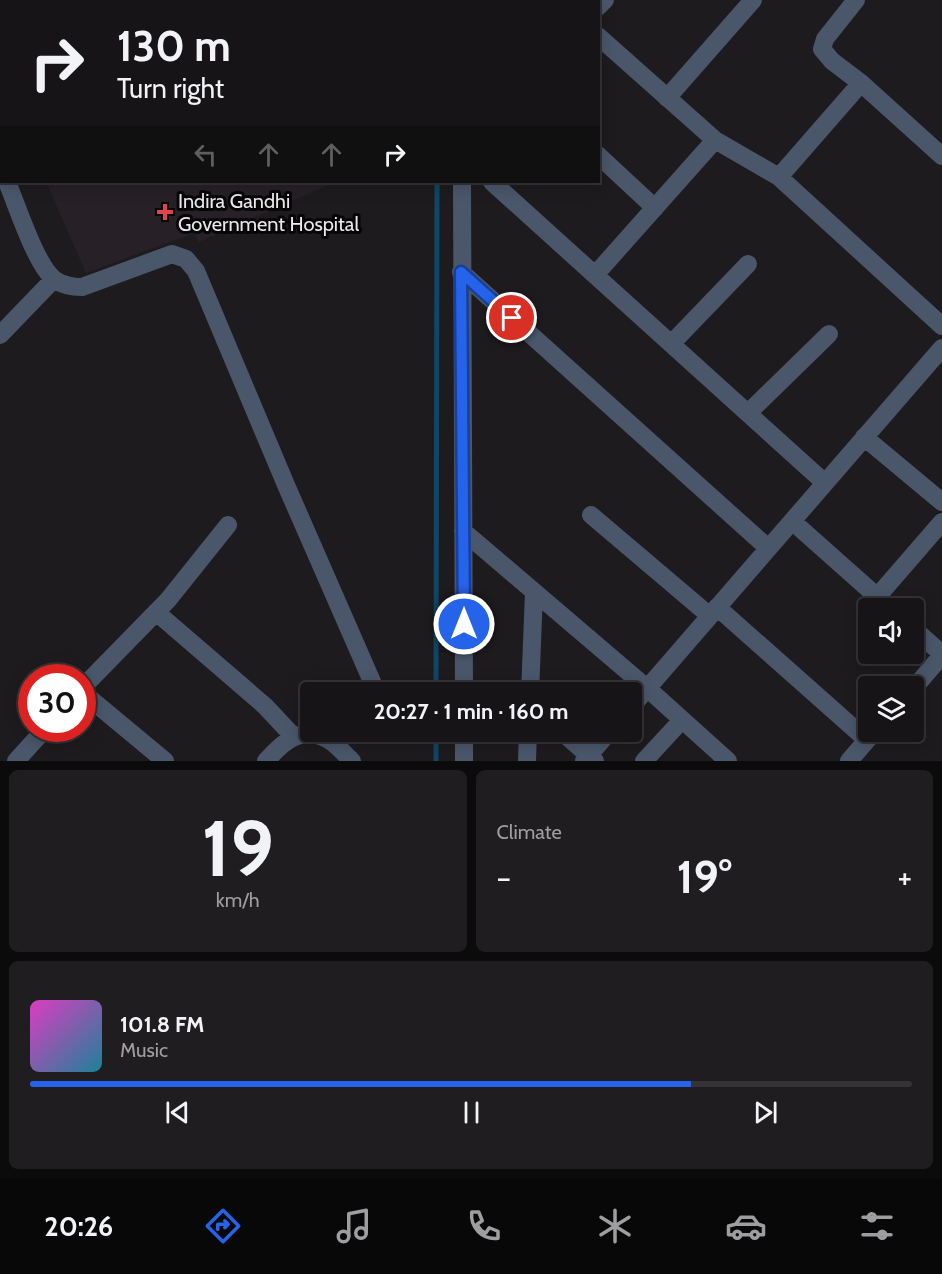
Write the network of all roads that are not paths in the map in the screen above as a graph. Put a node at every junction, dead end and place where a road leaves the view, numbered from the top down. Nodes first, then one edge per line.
1 (753, 0) edge
2 (856, 0) edge
3 (600, 38) edge
4 (861, 83) junction
5 (667, 98) junction
6 (715, 140) junction
7 (942, 156) edge
8 (600, 157) edge
9 (779, 177) junction
10 (7, 183) edge
11 (462, 183) edge
12 (493, 183) edge
13 (655, 208) junction
14 (748, 264) dead end
15 (461, 272) junction
16 (595, 275) junction
17 (54, 279) junction
18 (942, 326) edge
19 (830, 334) dead end
20 (0, 335) edge
21 (671, 344) junction
22 (942, 348) edge
23 (748, 413) junction
24 (864, 437) junction
25 (825, 483) junction
26 (942, 502) edge
27 (591, 514) dead end
28 (792, 521) junction
29 (942, 522) edge
30 (228, 525) dead end
31 (463, 531) junction
32 (768, 548) junction
33 (534, 592) junction
34 (878, 597) joint
35 (156, 612) junction
36 (713, 612) junction
37 (924, 638) edge
38 (942, 655) edge
39 (96, 675) edge
40 (924, 676) edge
41 (372, 682) edge
42 (464, 682) edge
43 (530, 682) edge
44 (647, 688) junction
45 (642, 694) edge
46 (96, 702) edge
47 (682, 720) junction
48 (858, 726) edge
49 (294, 737) junction
50 (33, 742) edge
51 (464, 742) edge
52 (527, 742) edge
53 (572, 742) edge
54 (602, 742) edge
55 (866, 742) edge
56 (589, 759) edge
57 (16, 761) edge
58 (165, 761) edge
59 (266, 761) edge
60 (352, 761) edge
61 (464, 761) edge
62 (526, 761) edge
63 (644, 761) edge
64 (728, 761) edge
65 (849, 761) edge

1 - 5 street
2 - 4 street
3 - 5 street
4 - 7 street
4 - 9 street
5 - 6 street
6 - 9 street
6 - 13 street
8 - 13 street
9 - 18 street
10 - 17 street
11 - 15 street
12 - 16 street
13 - 16 street
14 - 21 street
15 - 31 street
15 - 32 street
16 - 21 street
17 - 20 street
17 - 41 street
19 - 23 street
21 - 23 street
22 - 24 street
23 - 25 street
24 - 25 street
24 - 26 street
25 - 28 street
27 - 36 street
28 - 32 street
28 - 34 street
29 - 34 street
30 - 35 street
31 - 33 street
31 - 42 street
32 - 36 street
33 - 43 street
33 - 44 street
35 - 39 street
35 - 49 street
36 - 44 street
36 - 48 street
37 - 38 street
38 - 40 street
44 - 45 street
44 - 47 street
46 - 58 street
47 - 63 street
47 - 64 street
49 - 59 street
49 - 60 street
50 - 57 street
51 - 61 street
52 - 62 street
53 - 56 street
54 - 56 street
55 - 65 street

